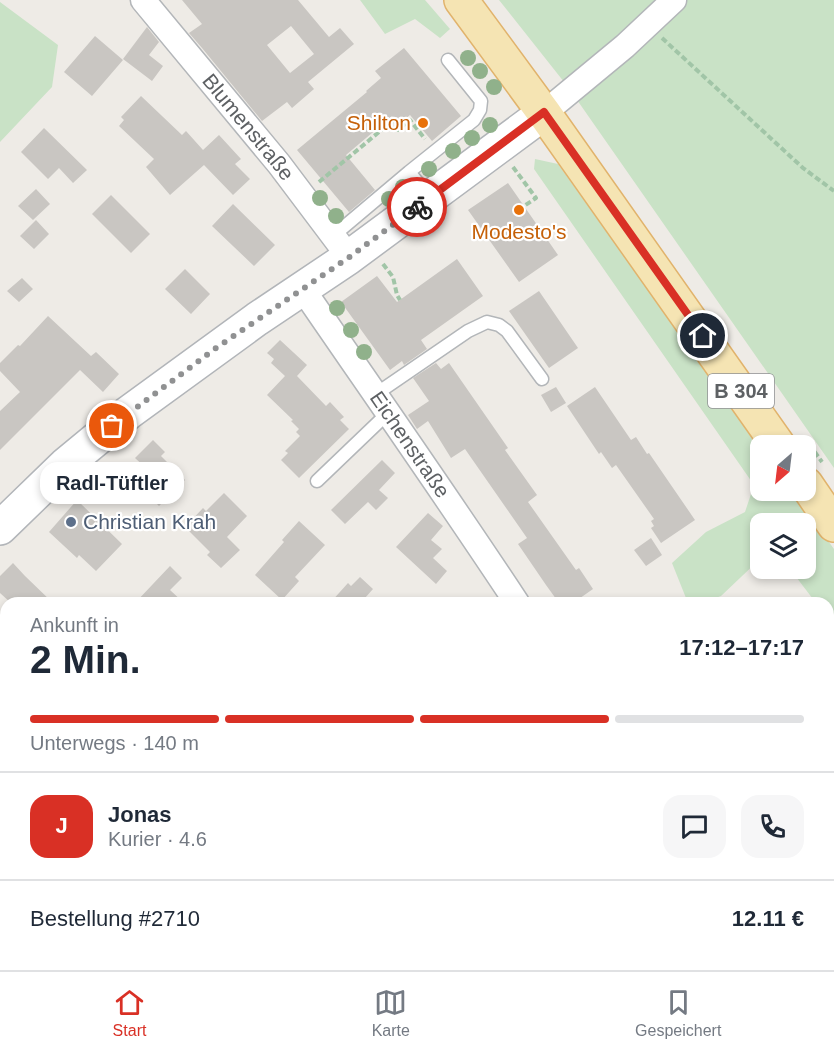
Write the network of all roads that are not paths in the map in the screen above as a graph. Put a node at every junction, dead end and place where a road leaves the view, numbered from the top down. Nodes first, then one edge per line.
1 (143, 0) edge
2 (461, 0) edge
3 (674, 0) edge
4 (448, 60) dead end
5 (544, 112) junction
6 (409, 171) junction
7 (429, 197) junction
8 (341, 247) junction
9 (302, 288) junction
10 (542, 379) dead end
11 (382, 404) junction
12 (771, 435) edge
13 (317, 481) dead end
14 (816, 499) edge
15 (834, 525) edge
16 (0, 528) edge
17 (513, 597) edge

1 - 8 street, Blumenstraße
2 - 5 main road, B 304
3 - 5 street
4 - 6 lane
5 - 7 street
5 - 12 main road, B 304
6 - 7 lane
6 - 8 lane
7 - 8 street
8 - 9 street
9 - 11 street, Eichenstraße
9 - 16 street
10 - 11 lane
11 - 13 lane
11 - 17 street, Eichenstraße
14 - 15 main road

